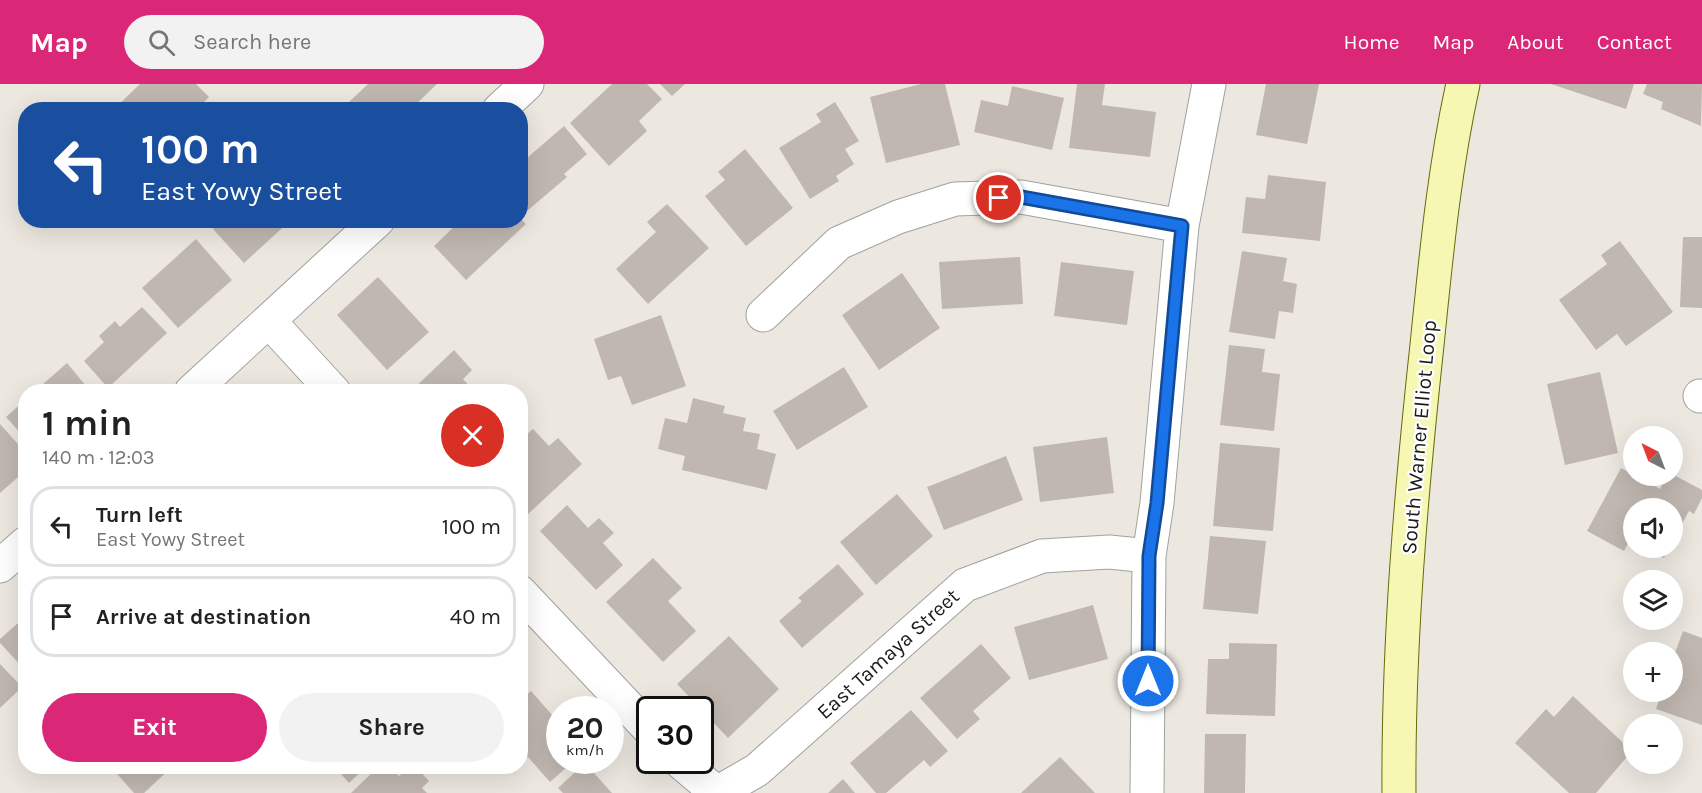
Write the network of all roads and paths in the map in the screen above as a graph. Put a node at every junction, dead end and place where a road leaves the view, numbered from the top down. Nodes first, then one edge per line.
1 (527, 84) edge
2 (1209, 84) edge
3 (1462, 84) edge
4 (508, 102) edge
5 (1182, 226) junction
6 (369, 228) edge
7 (763, 315) dead end
8 (268, 321) junction
9 (200, 384) edge
10 (327, 384) edge
11 (18, 550) edge
12 (1149, 556) junction
13 (0, 566) edge
14 (528, 600) edge
15 (636, 715) edge
16 (695, 774) edge
17 (717, 793) edge
18 (1147, 793) edge
19 (1399, 793) edge

1 - 4 street
2 - 5 street
3 - 19 main road, South Warner Elliot Loop
5 - 7 street
5 - 12 street
6 - 8 street
8 - 9 street
8 - 10 street
11 - 13 street
12 - 17 street, East Tamaya Street
12 - 18 street
14 - 15 street
16 - 17 street

